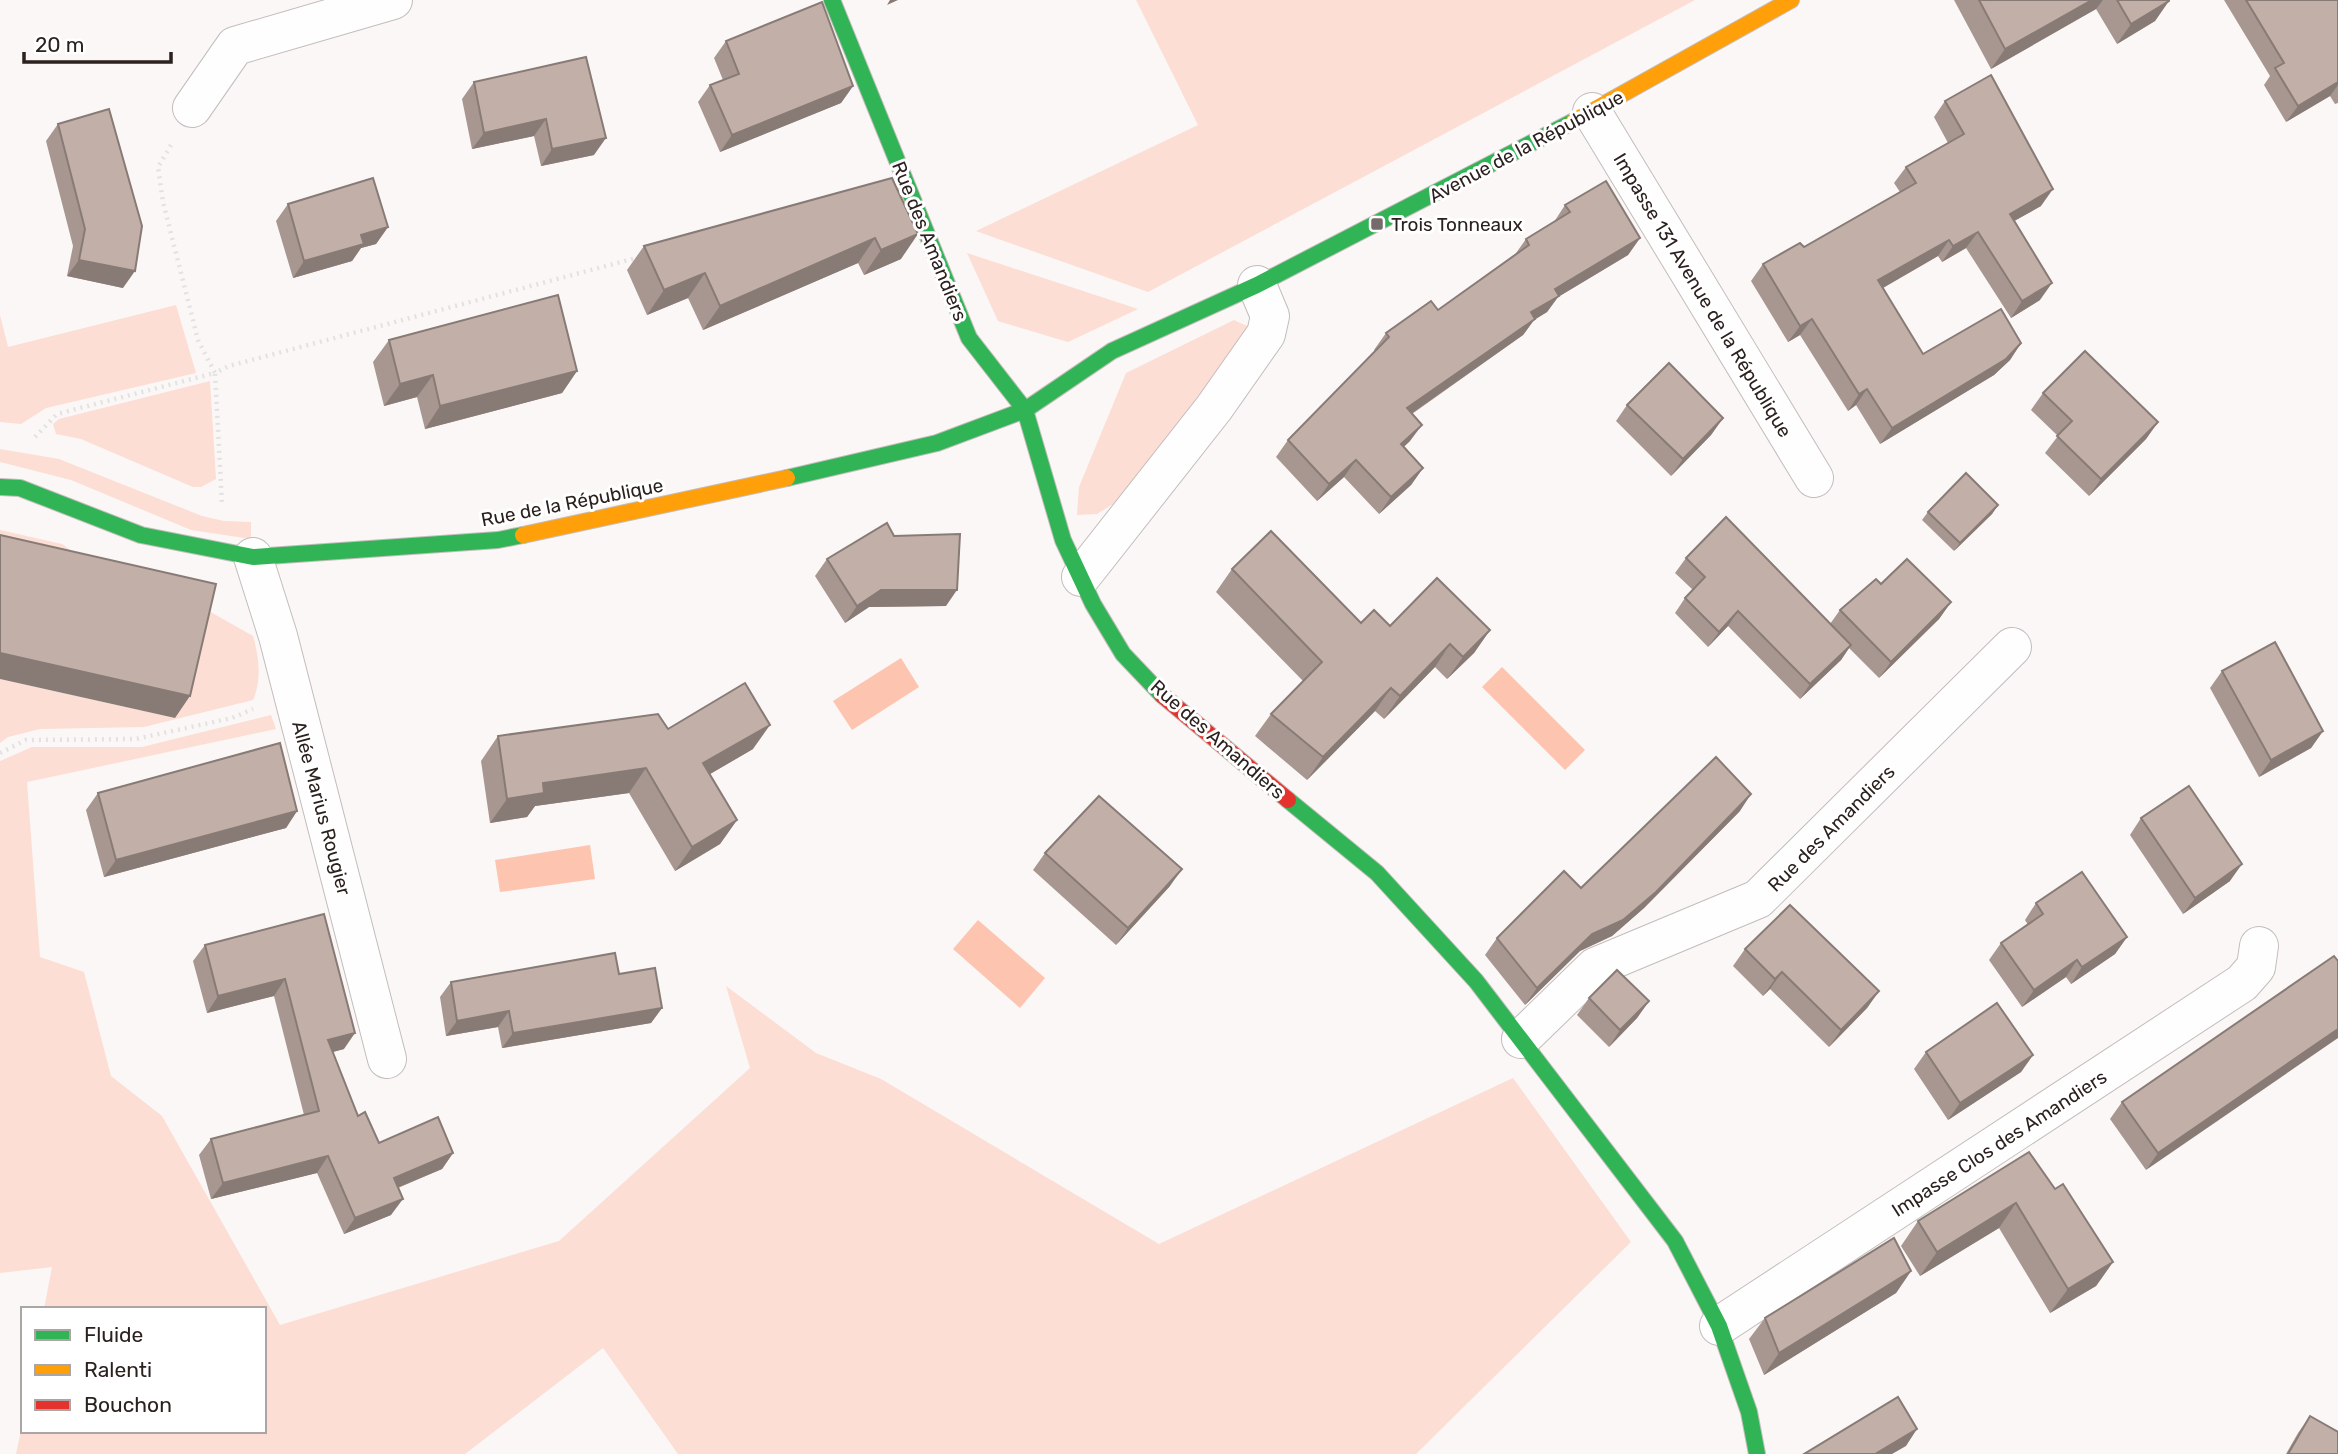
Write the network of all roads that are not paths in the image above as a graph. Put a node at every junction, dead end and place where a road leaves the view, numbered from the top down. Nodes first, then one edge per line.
1 (393, 0) edge
2 (832, 0) edge
3 (1791, 0) edge
4 (192, 108) road end
5 (1591, 113) junction
6 (1257, 285) junction
7 (1025, 410) junction
8 (1814, 478) dead end
9 (0, 487) edge
10 (253, 557) junction
11 (1081, 577) junction
12 (2012, 647) dead end
13 (2259, 946) dead end
14 (1521, 1039) junction
15 (387, 1059) dead end
16 (1719, 1326) junction
17 (1757, 1454) edge

1 - 4 street
2 - 7 street, Rue des Amandiers
3 - 5 street, Avenue de la République
5 - 6 street, Avenue de la République
5 - 8 street, Impasse 131 Avenue de la République
6 - 7 street, Avenue de la République
6 - 11 street
7 - 10 street, Rue de la République
7 - 11 street, Rue des Amandiers
9 - 10 street, Rue de la République
10 - 15 street, Allée Marius Rougier
11 - 14 street, Rue des Amandiers
12 - 14 street, Rue des Amandiers
13 - 16 street, Impasse Clos des Amandiers
14 - 16 street, Rue des Amandiers
16 - 17 street, Rue des Amandiers

